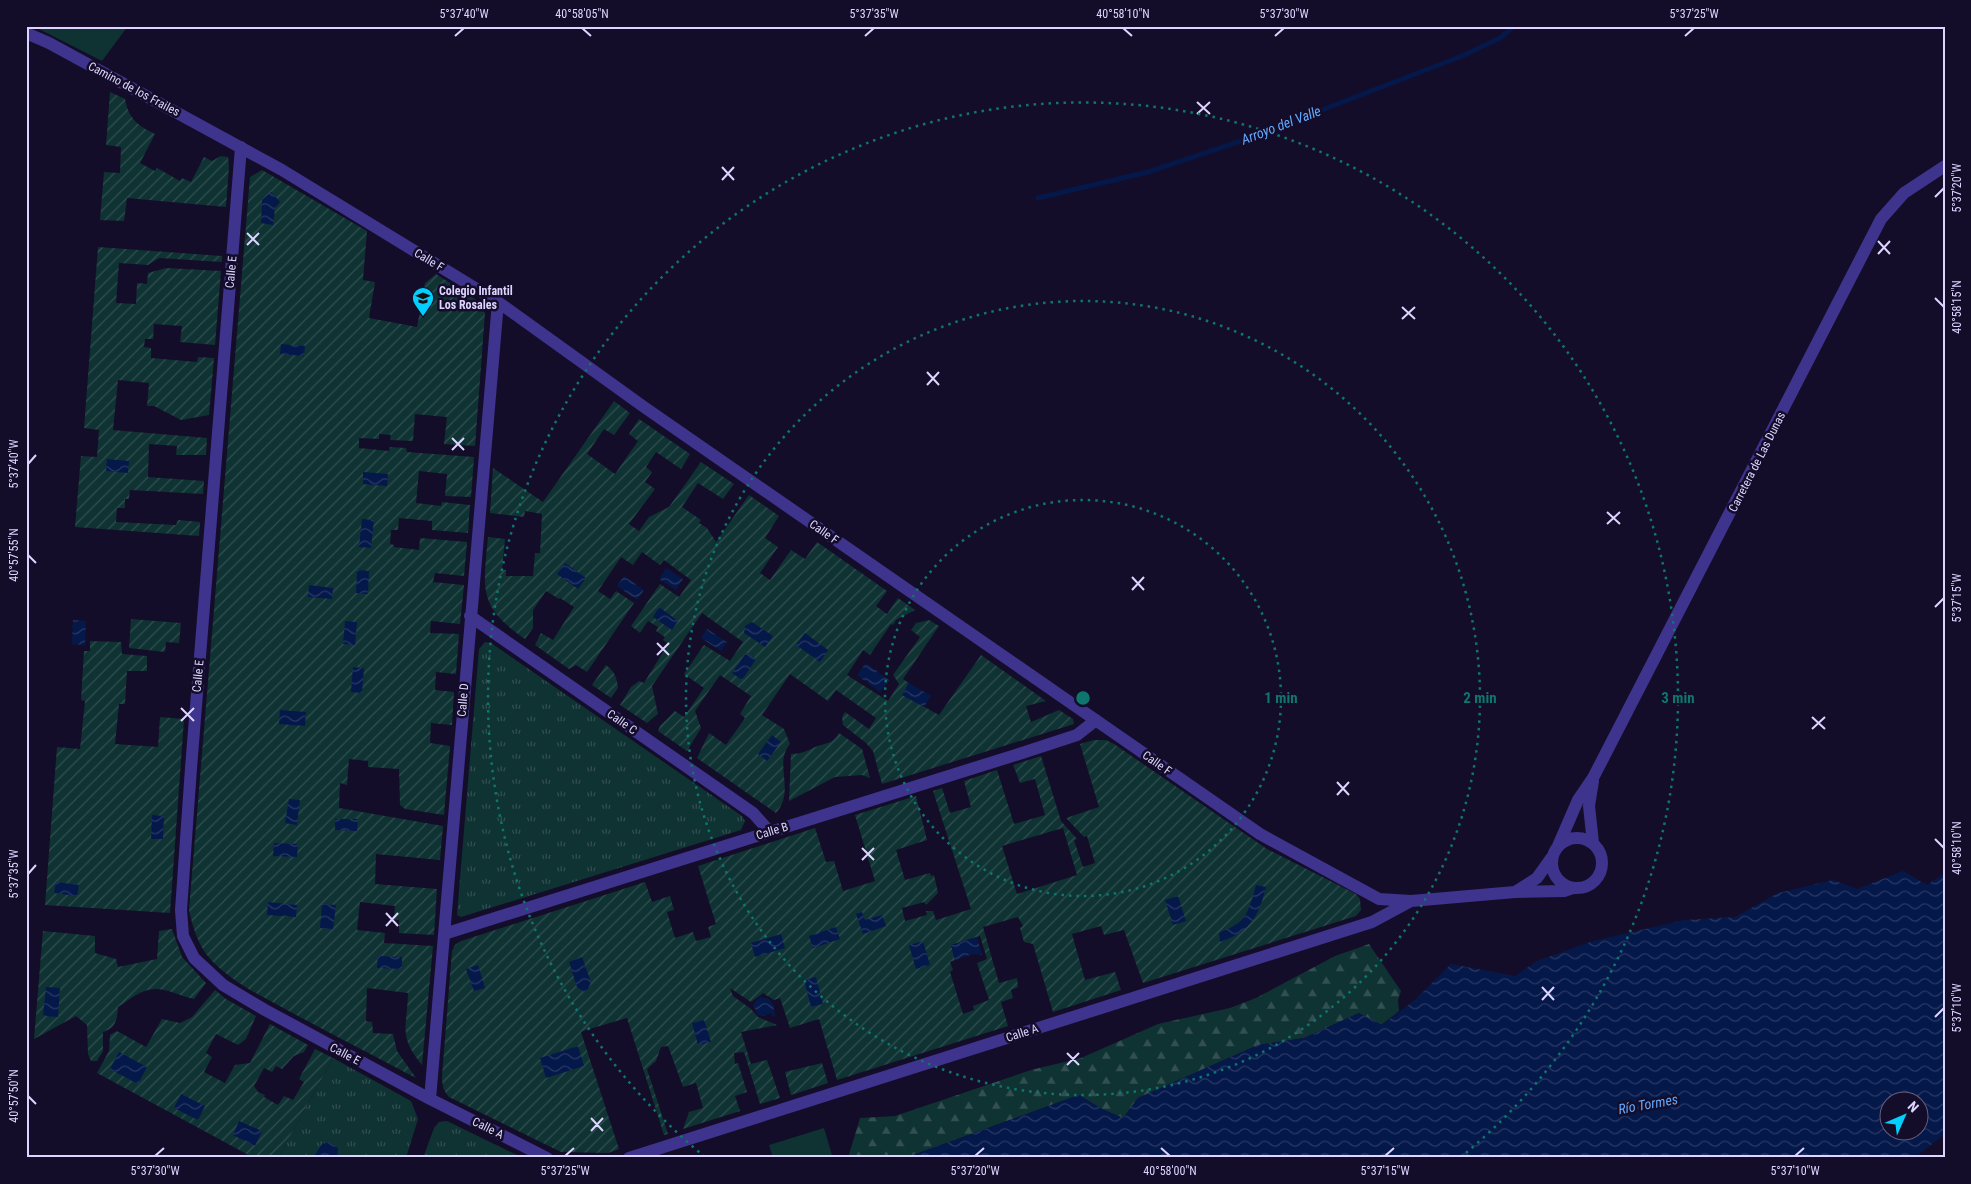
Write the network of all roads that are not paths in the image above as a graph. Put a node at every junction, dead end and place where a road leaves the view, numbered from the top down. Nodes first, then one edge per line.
1 (26, 33) edge
2 (241, 147) junction
3 (1945, 166) edge
4 (498, 302) junction
5 (470, 616) junction
6 (1096, 720) junction
7 (1594, 778) junction
8 (770, 832) junction
9 (1593, 843) junction
10 (1555, 852) junction
11 (1573, 888) junction
12 (1515, 892) junction
13 (1411, 901) junction
14 (444, 934) junction
15 (430, 1099) junction
16 (547, 1158) edge
17 (629, 1158) edge

1 - 2 street, Camino de los Frailes
2 - 4 street, Calle F
2 - 15 street, Calle E
3 - 7 street, Carretera de Las Dunas
4 - 5 street, Calle D
4 - 6 street, Calle F
5 - 8 street, Calle C
5 - 14 street, Calle D
6 - 8 street, Calle B
6 - 13 street, Calle F
7 - 9 street, Carretera de Las Dunas
7 - 10 street, Carretera de Las Dunas
8 - 14 street, Calle B
9 - 10 street
9 - 11 street
10 - 11 street
10 - 12 street, Carretera de Las Dunas
11 - 12 street, Carretera de Las Dunas
12 - 13 street, Carretera de Las Dunas
13 - 17 street, Calle A
14 - 15 street, Calle D
15 - 16 street, Calle A

